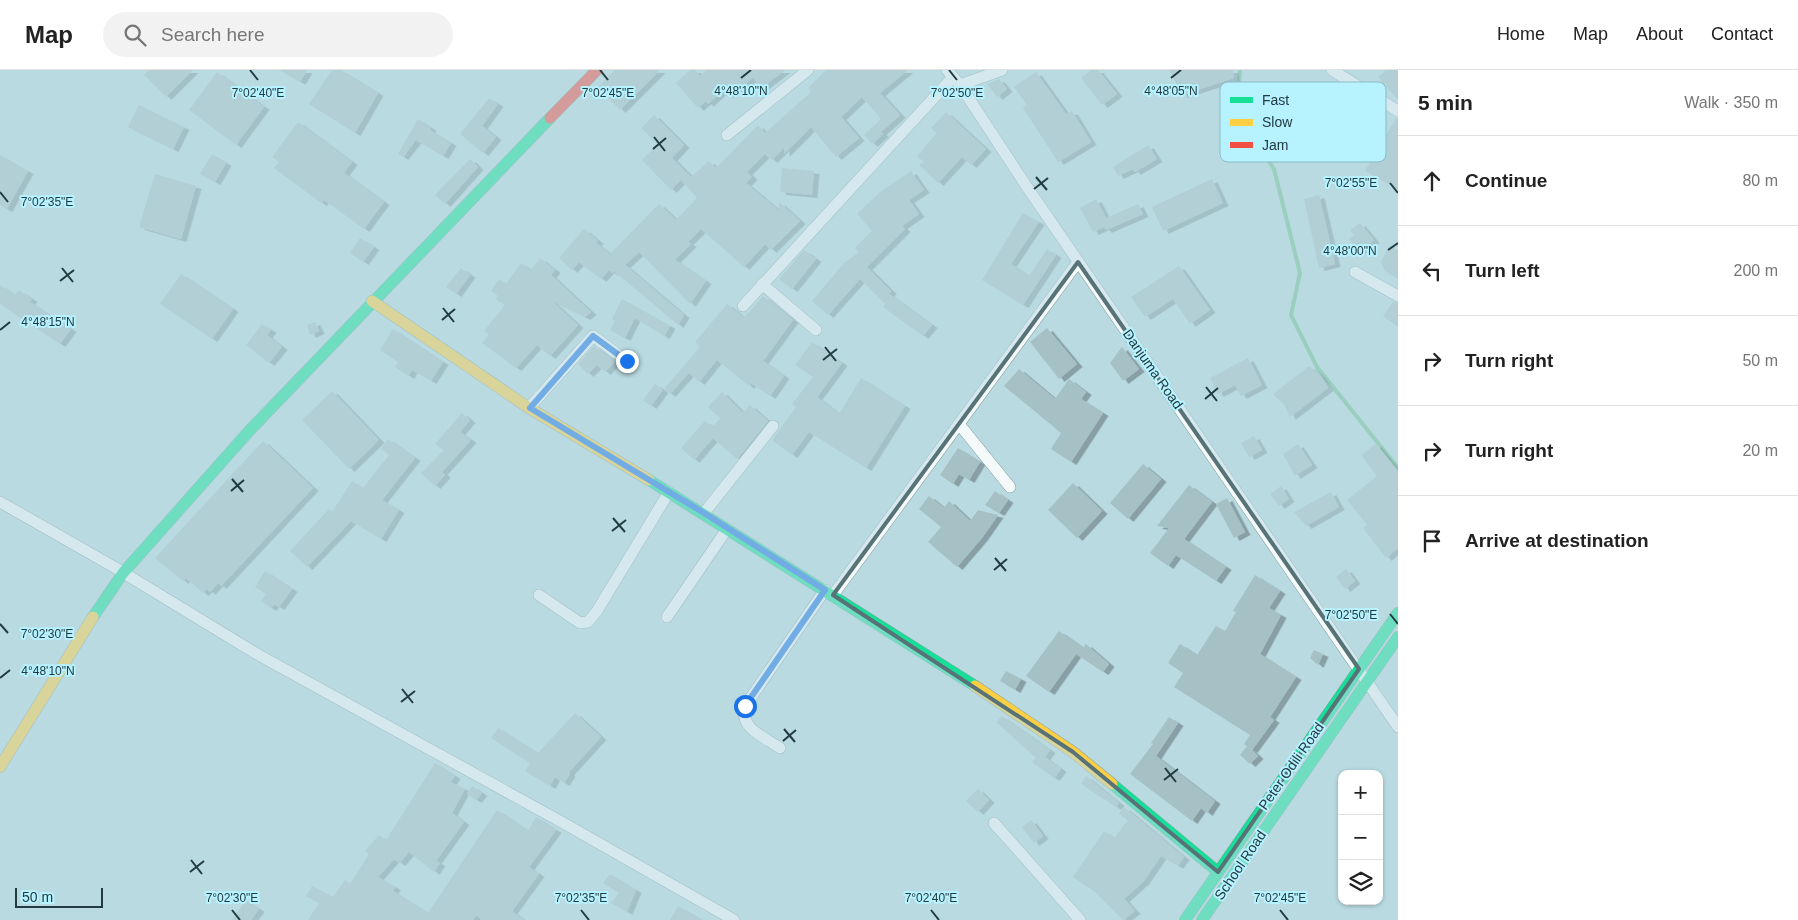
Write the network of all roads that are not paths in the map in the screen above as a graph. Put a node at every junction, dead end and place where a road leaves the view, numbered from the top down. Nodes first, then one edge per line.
1 (598, 70) edge
2 (808, 70) edge
3 (1002, 70) edge
4 (1332, 70) edge
5 (953, 77) edge
6 (1351, 82) edge
7 (1386, 104) edge
8 (1398, 111) edge
9 (727, 135) dead end
10 (1078, 262) junction
11 (1355, 272) dead end
12 (762, 284) junction
13 (1398, 296) edge
14 (372, 301) junction
15 (743, 306) dead end
16 (816, 330) dead end
17 (627, 361) dead end
18 (530, 408) junction
19 (959, 424) junction
20 (773, 426) dead end
21 (1010, 487) dead end
22 (669, 492) junction
23 (0, 502) edge
24 (704, 513) junction
25 (727, 529) junction
26 (123, 574) junction
27 (829, 593) junction
28 (539, 595) dead end
29 (1398, 613) edge
30 (668, 617) dead end
31 (1398, 637) edge
32 (1359, 669) junction
33 (1367, 681) junction
34 (1398, 727) edge
35 (780, 748) dead end
36 (0, 767) edge
37 (994, 823) dead end
38 (1218, 872) junction
39 (734, 920) edge
40 (1080, 920) edge
41 (1185, 920) edge
42 (1202, 920) edge

1 - 14 street
2 - 9 street
3 - 5 street
4 - 6 street
5 - 10 street, Danjuma Road
5 - 12 street
7 - 8 street
10 - 19 street
10 - 32 street, Danjuma Road
11 - 13 street
12 - 15 street
12 - 16 street
14 - 18 street
14 - 26 street
17 - 18 street
18 - 22 street
19 - 21 street
19 - 27 street
20 - 24 street
22 - 24 street
22 - 28 street
23 - 26 street
24 - 25 street
25 - 27 street
25 - 30 street
26 - 36 street
26 - 39 street
27 - 35 street
27 - 38 street
29 - 32 street, Peter Odili Road
31 - 33 street, School Road
32 - 33 street, Danjuma Road
32 - 38 street, Peter Odili Road
33 - 34 street, Danjuma Road
33 - 42 street, School Road
37 - 40 street
38 - 41 street, Peter Odili Road

